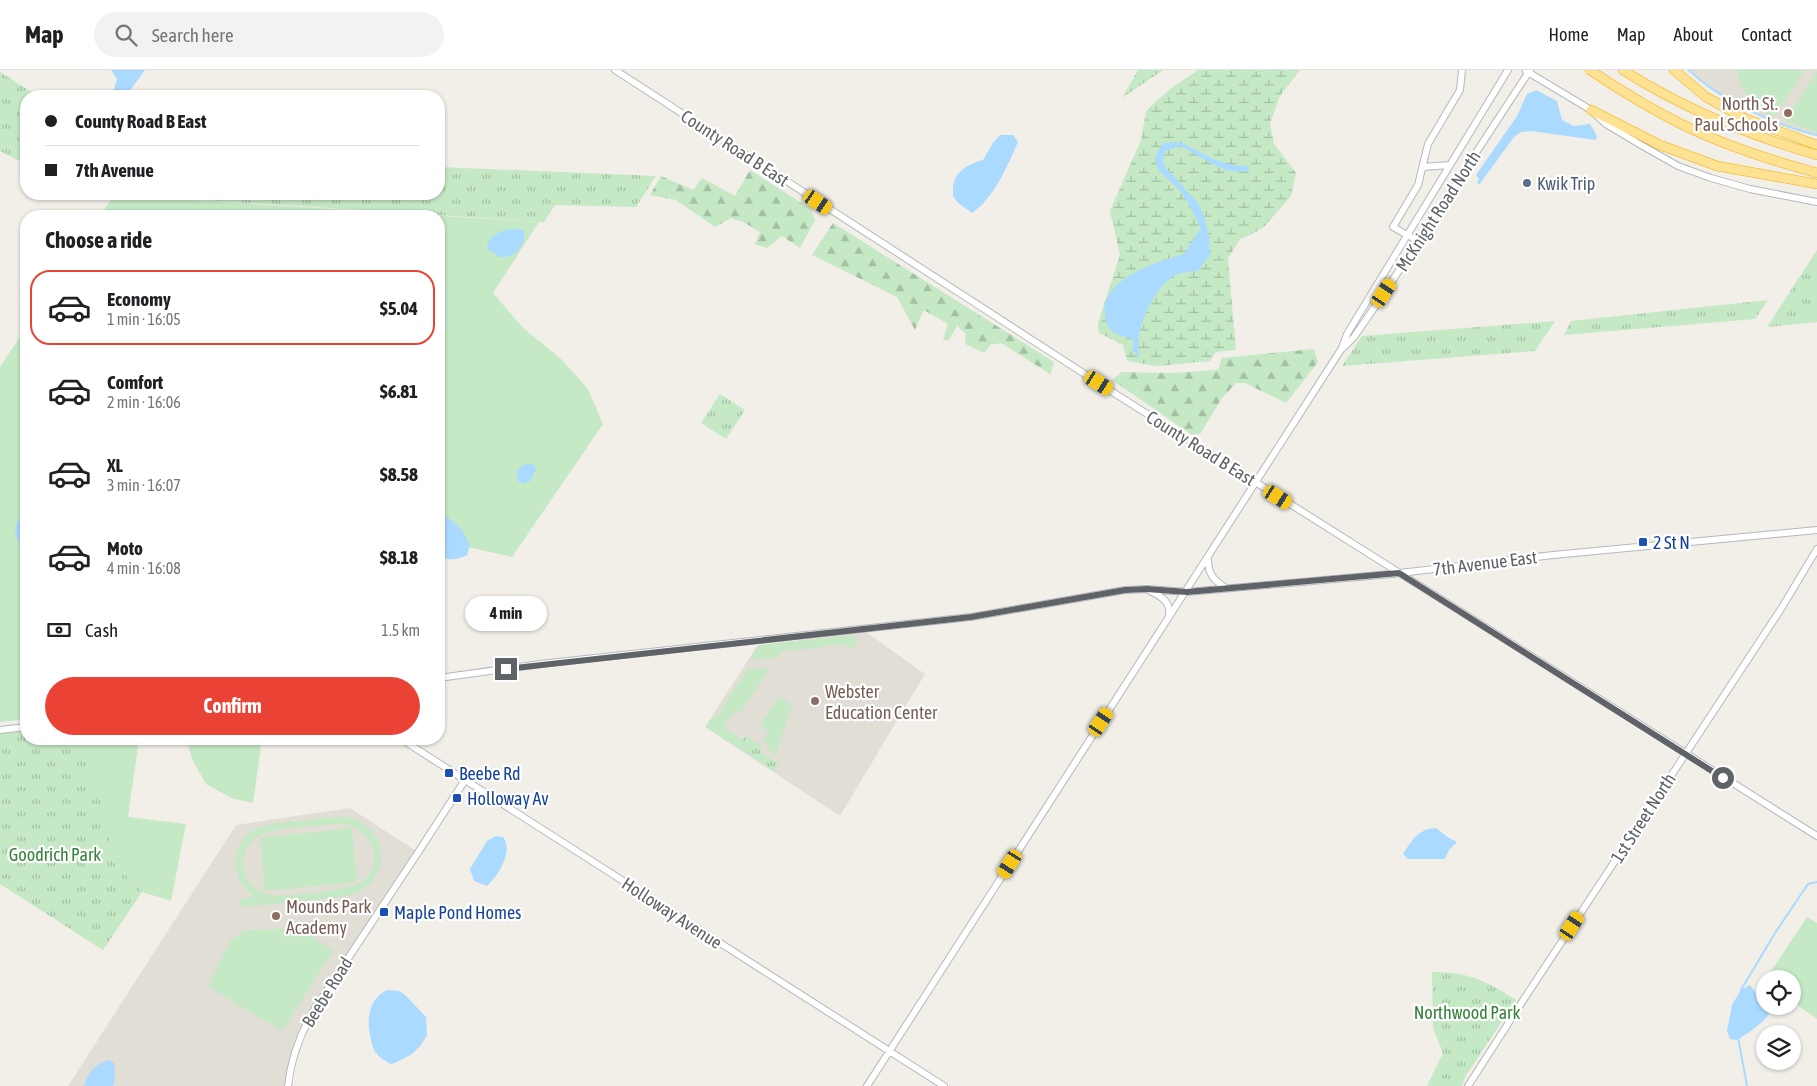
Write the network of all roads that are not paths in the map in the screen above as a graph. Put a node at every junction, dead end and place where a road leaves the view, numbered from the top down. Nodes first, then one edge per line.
1 (615, 70) edge
2 (1462, 70) edge
3 (1508, 70) edge
4 (1590, 70) edge
5 (1623, 70) edge
6 (1674, 70) edge
7 (1528, 71) edge
8 (1591, 110) junction
9 (1817, 145) edge
10 (1817, 154) edge
11 (1450, 166) junction
12 (1423, 167) junction
13 (1817, 173) edge
14 (1817, 184) edge
15 (1817, 202) edge
16 (1409, 235) junction
17 (1418, 241) junction
18 (1342, 348) junction
19 (1256, 483) junction
20 (1817, 530) edge
21 (1817, 549) edge
22 (1208, 559) junction
23 (1399, 573) junction
24 (1226, 588) junction
25 (1147, 589) junction
26 (1187, 592) junction
27 (1169, 618) junction
28 (445, 677) edge
29 (20, 728) edge
30 (0, 730) edge
31 (410, 745) edge
32 (1686, 754) junction
33 (465, 780) junction
34 (1817, 836) edge
35 (890, 1052) junction
36 (288, 1086) edge
37 (867, 1086) edge
38 (944, 1086) edge
39 (1468, 1086) edge

1 - 19 street, County Road B East
2 - 12 street
3 - 11 street, McKnight Road North
4 - 13 highway
5 - 10 highway
6 - 9 highway
7 - 8 street
7 - 17 street, McKnight Road North
8 - 14 highway
8 - 15 street
11 - 12 street
11 - 16 street, McKnight Road North
12 - 16 street
16 - 17 street
16 - 18 street, McKnight Road North
17 - 18 street, McKnight Road North
18 - 19 street, McKnight Road North
19 - 22 street, McKnight Road North
19 - 23 street, County Road B East
20 - 23 street, 7th Avenue East
21 - 32 street, 1st Street North
22 - 24 street
22 - 26 street, McKnight Road North
23 - 24 street, 7th Avenue East
23 - 32 street, County Road B East
24 - 26 street, 7th Avenue East
25 - 26 street, 7th Avenue East
25 - 27 street
25 - 28 street, 7th Avenue East
26 - 27 street, McKnight Road North
27 - 35 street, McKnight Road North
29 - 30 street
31 - 33 street, Holloway Avenue
32 - 34 street, County Road B East
32 - 39 street, 1st Street North
33 - 35 street, Holloway Avenue
33 - 36 street, Beebe Road
35 - 37 street, McKnight Road North
35 - 38 street, Holloway Avenue

